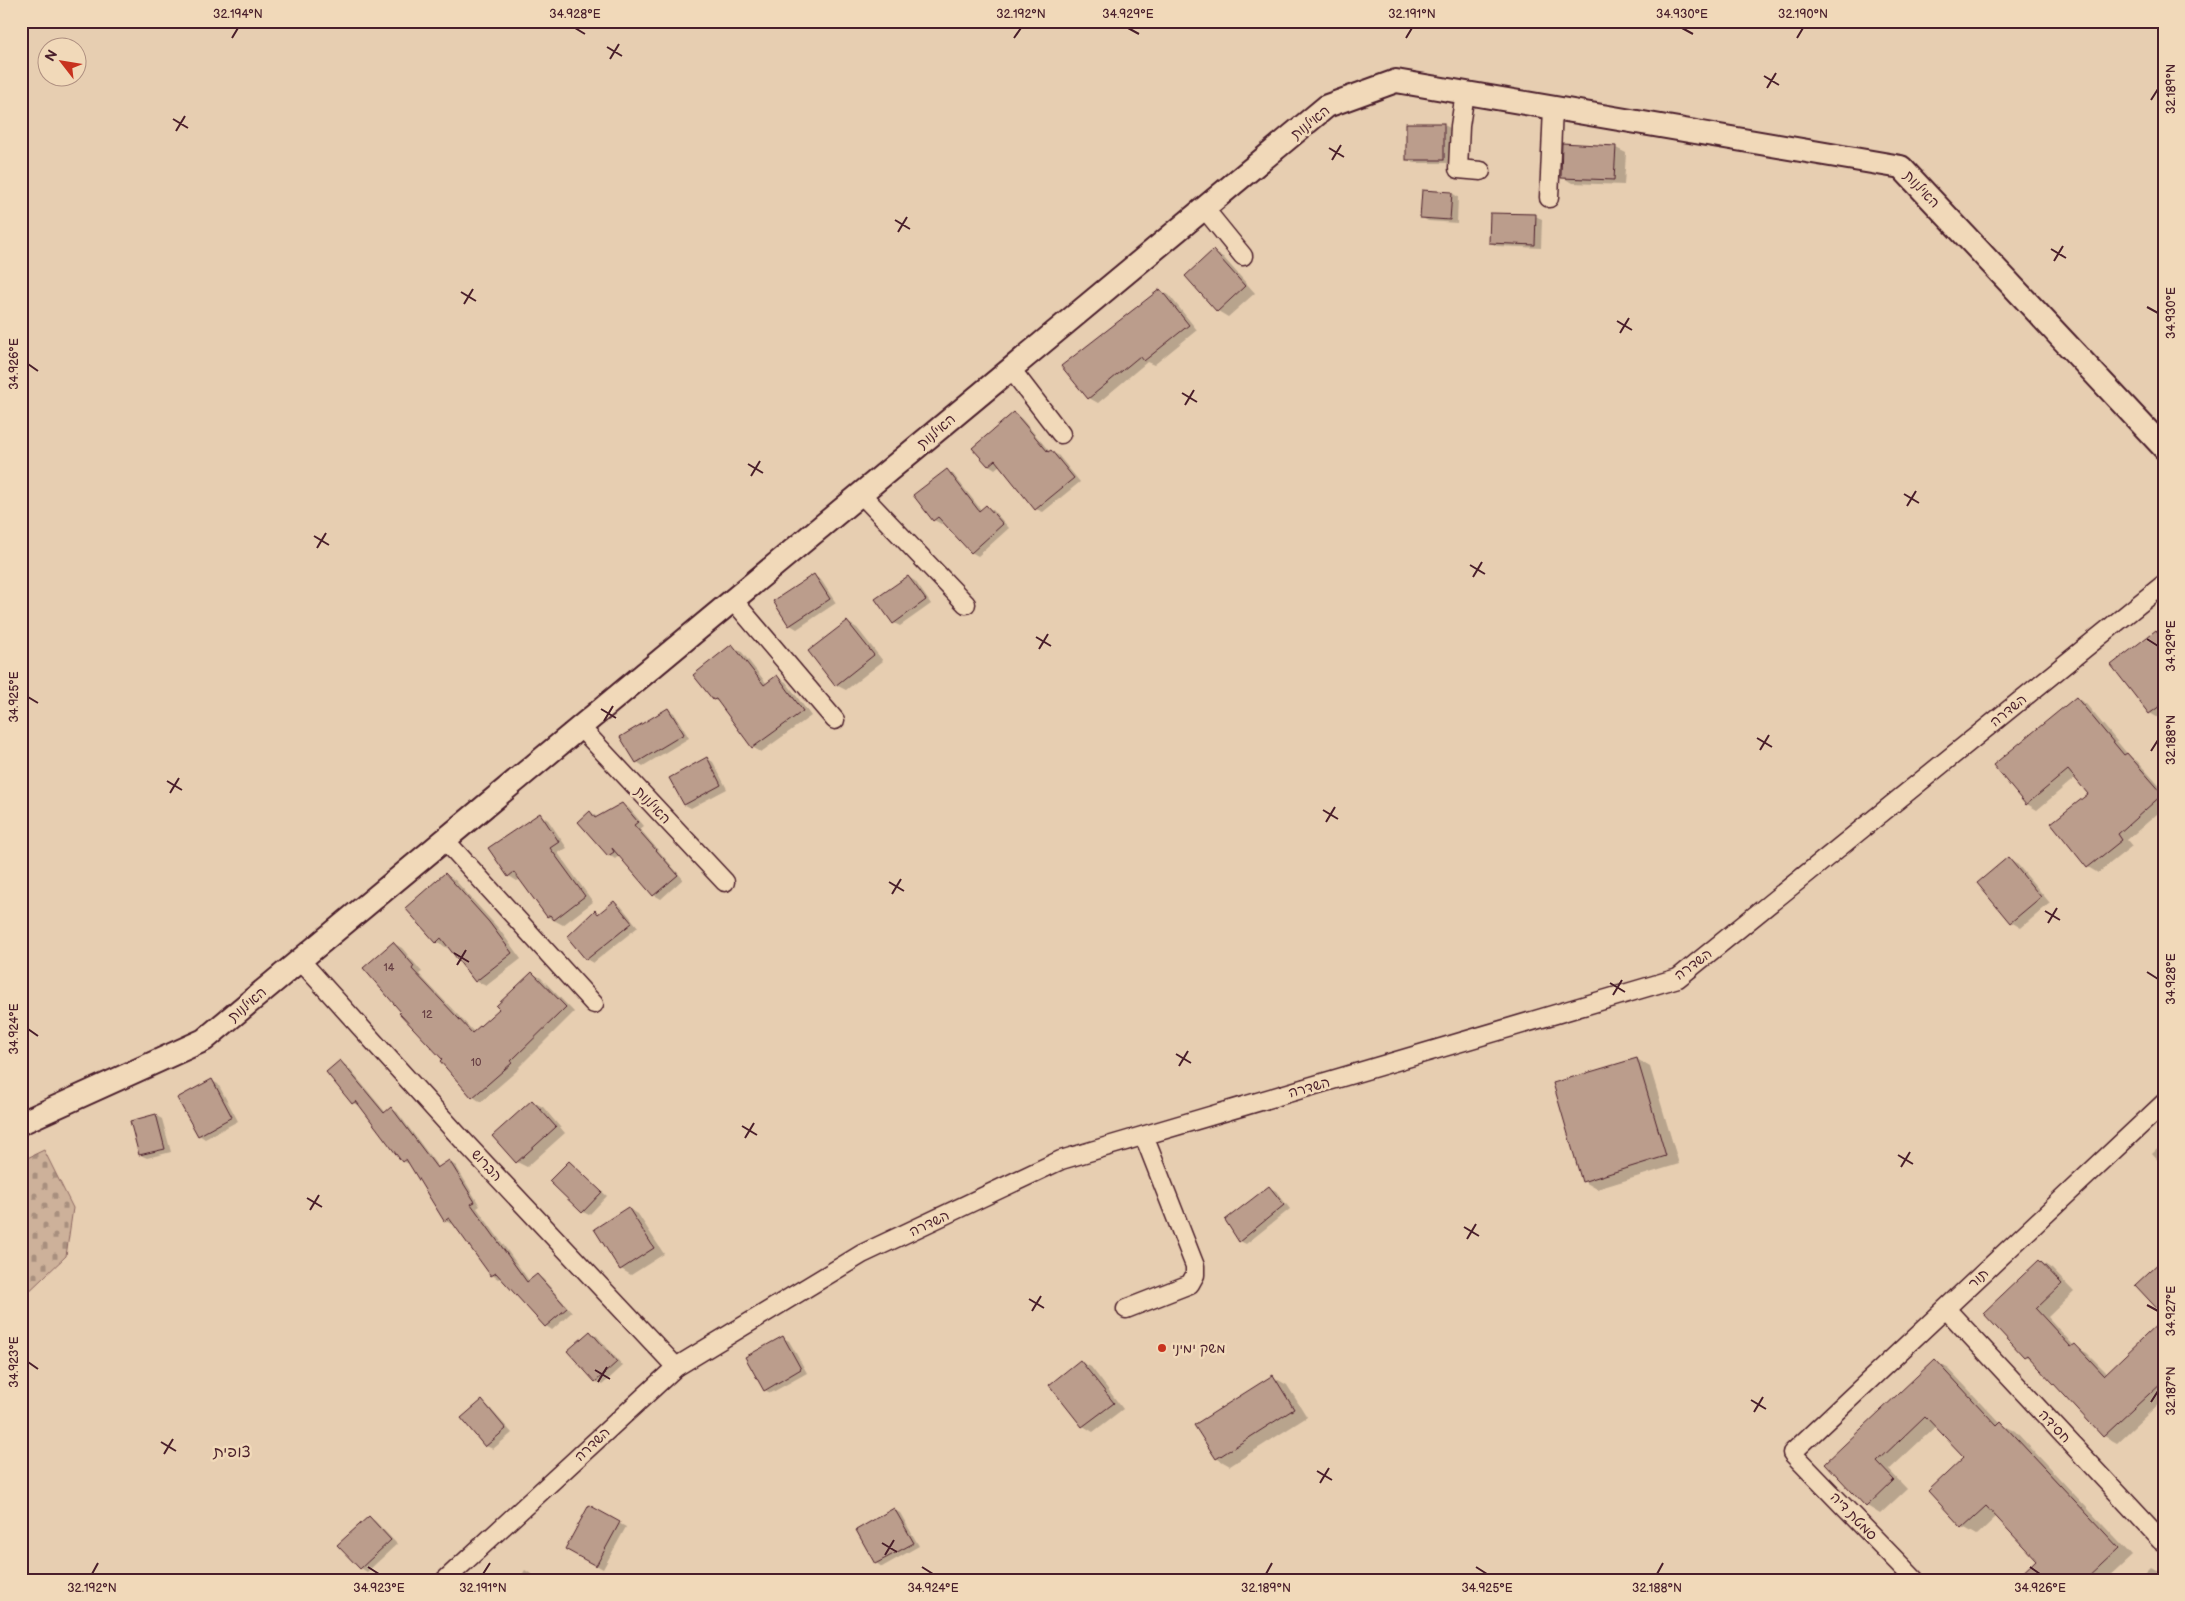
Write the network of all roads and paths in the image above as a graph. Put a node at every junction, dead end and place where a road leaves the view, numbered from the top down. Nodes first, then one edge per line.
1 (1465, 93) junction
2 (1553, 108) junction
3 (1481, 170) dead end
4 (1548, 198) dead end
5 (1204, 208) junction
6 (1243, 256) dead end
7 (1011, 369) junction
8 (1061, 434) dead end
9 (2164, 448) edge
10 (860, 494) junction
11 (2164, 584) edge
12 (733, 600) junction
13 (966, 604) dead end
14 (835, 720) dead end
15 (580, 728) junction
16 (445, 840) junction
17 (726, 882) dead end
18 (300, 960) junction
19 (594, 1004) dead end
20 (2164, 1103) edge
21 (21, 1123) edge
22 (1144, 1136) junction
23 (1126, 1309) dead end
24 (1946, 1309) junction
25 (676, 1367) junction
26 (1792, 1453) joint
27 (2164, 1543) edge
28 (446, 1580) edge
29 (1915, 1580) edge

1 - 2 street, האילנות
1 - 3 street
1 - 5 street, האילנות
2 - 4 street
2 - 9 street, האילנות
5 - 6 street
5 - 7 street, האילנות
7 - 8 street
7 - 10 street, האילנות
10 - 12 street, האילנות
10 - 13 street
11 - 22 street, השדרה
12 - 14 street
12 - 15 street, האילנות
15 - 16 street, האילנות
15 - 17 street, האילנות
16 - 18 street, האילנות
16 - 19 street
18 - 21 street, האילנות
18 - 25 street, הברוש
20 - 24 street, תור
22 - 23 street
22 - 25 street, השדרה
24 - 26 street, תור
24 - 27 street, חסידה
25 - 28 street, השדרה
26 - 29 street, סמטת דיה

